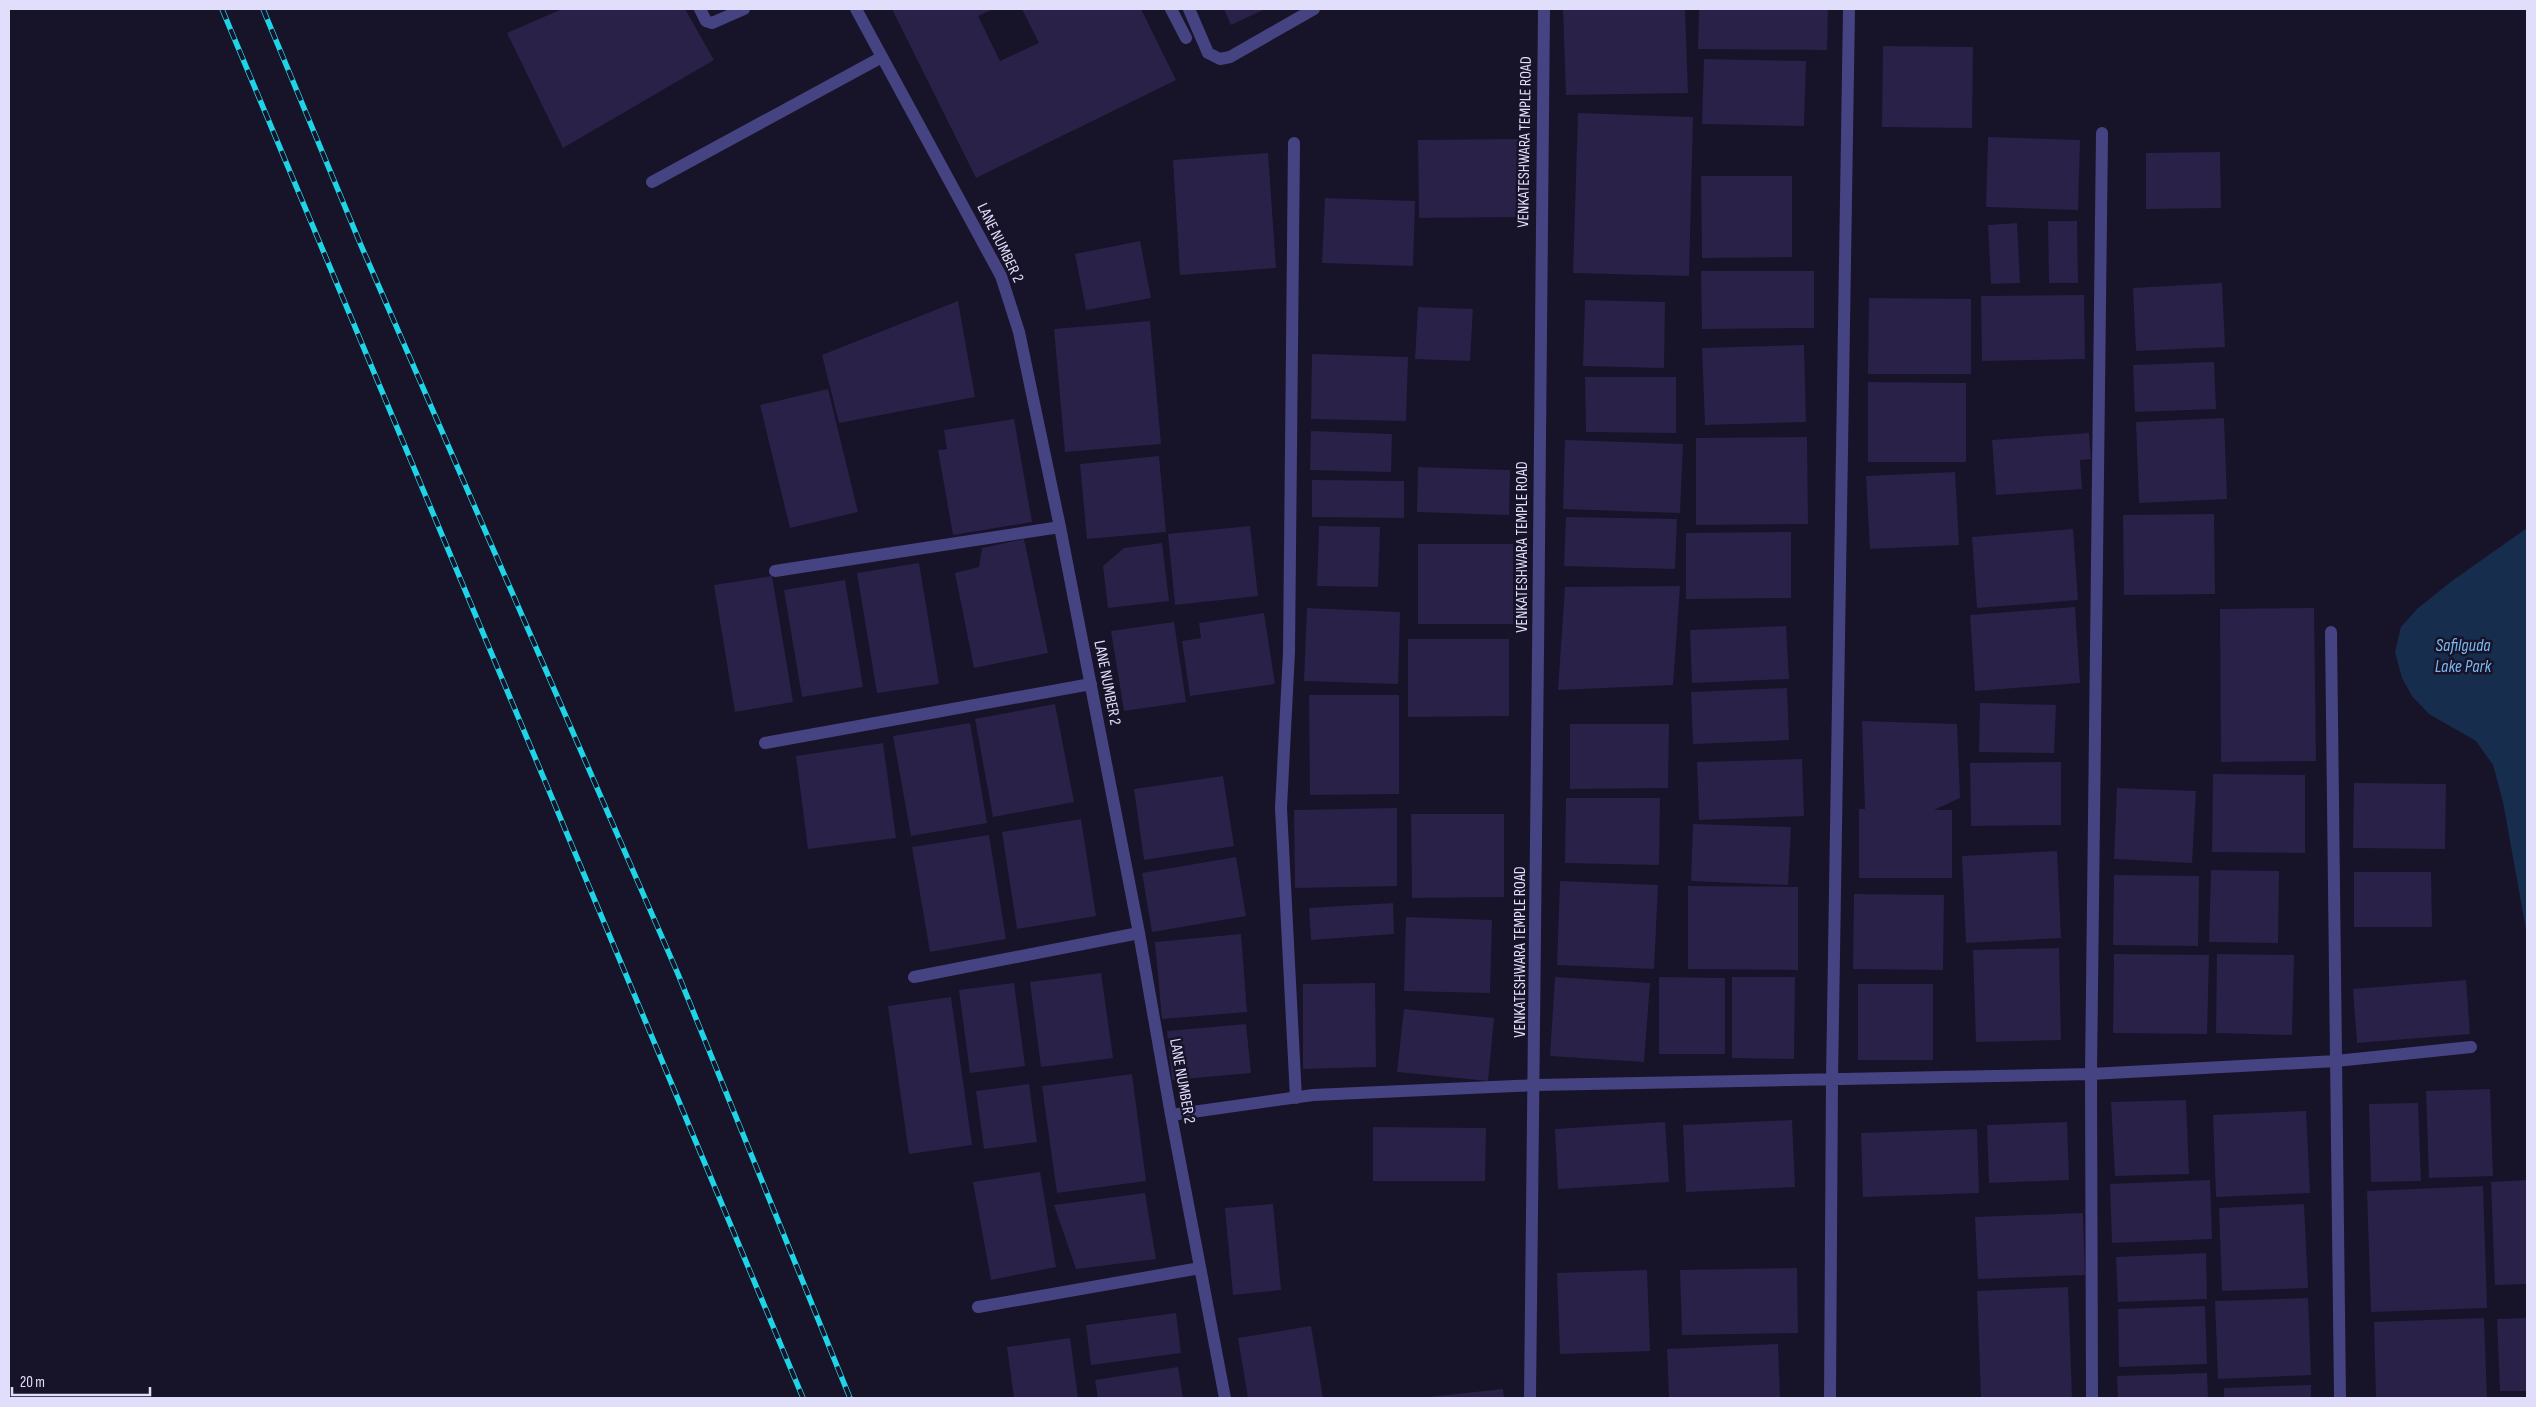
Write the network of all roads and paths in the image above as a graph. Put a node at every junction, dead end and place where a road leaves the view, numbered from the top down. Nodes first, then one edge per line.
1 (700, 9) edge
2 (744, 9) edge
3 (856, 9) edge
4 (1171, 9) edge
5 (1189, 9) edge
6 (1314, 9) edge
7 (1544, 9) edge
8 (1849, 9) edge
9 (1186, 38) dead end
10 (882, 57) junction
11 (2102, 133) dead end
12 (1294, 143) dead end
13 (652, 182) dead end
14 (1060, 528) junction
15 (775, 571) dead end
16 (2331, 632) dead end
17 (1090, 684) junction
18 (765, 743) dead end
19 (1140, 933) junction
20 (914, 978) dead end
21 (2471, 1047) dead end
22 (2336, 1061) junction
23 (2091, 1074) junction
24 (1832, 1080) junction
25 (1536, 1085) junction
26 (1296, 1098) junction
27 (1171, 1115) junction
28 (1200, 1268) junction
29 (978, 1307) dead end
30 (1224, 1398) edge
31 (1530, 1398) edge
32 (1830, 1398) edge
33 (2092, 1398) edge
34 (2340, 1398) edge

1 - 2 street
3 - 10 street, LANE NUMBER 2
4 - 9 street
5 - 6 street
7 - 25 street, VENKATESHWARA TEMPLE ROAD
8 - 24 street
10 - 13 street
10 - 14 street, LANE NUMBER 2
11 - 23 street
12 - 26 street
14 - 15 street
14 - 17 street, LANE NUMBER 2
16 - 22 street
17 - 18 street
17 - 19 street, LANE NUMBER 2
19 - 20 street
19 - 27 street, LANE NUMBER 2
21 - 22 street
22 - 23 street
22 - 34 street
23 - 24 street
23 - 33 street
24 - 25 street
24 - 32 street
25 - 26 street
25 - 31 street, VENKATESHWARA TEMPLE ROAD
26 - 27 street
27 - 28 street, LANE NUMBER 2
28 - 29 street
28 - 30 street, LANE NUMBER 2

